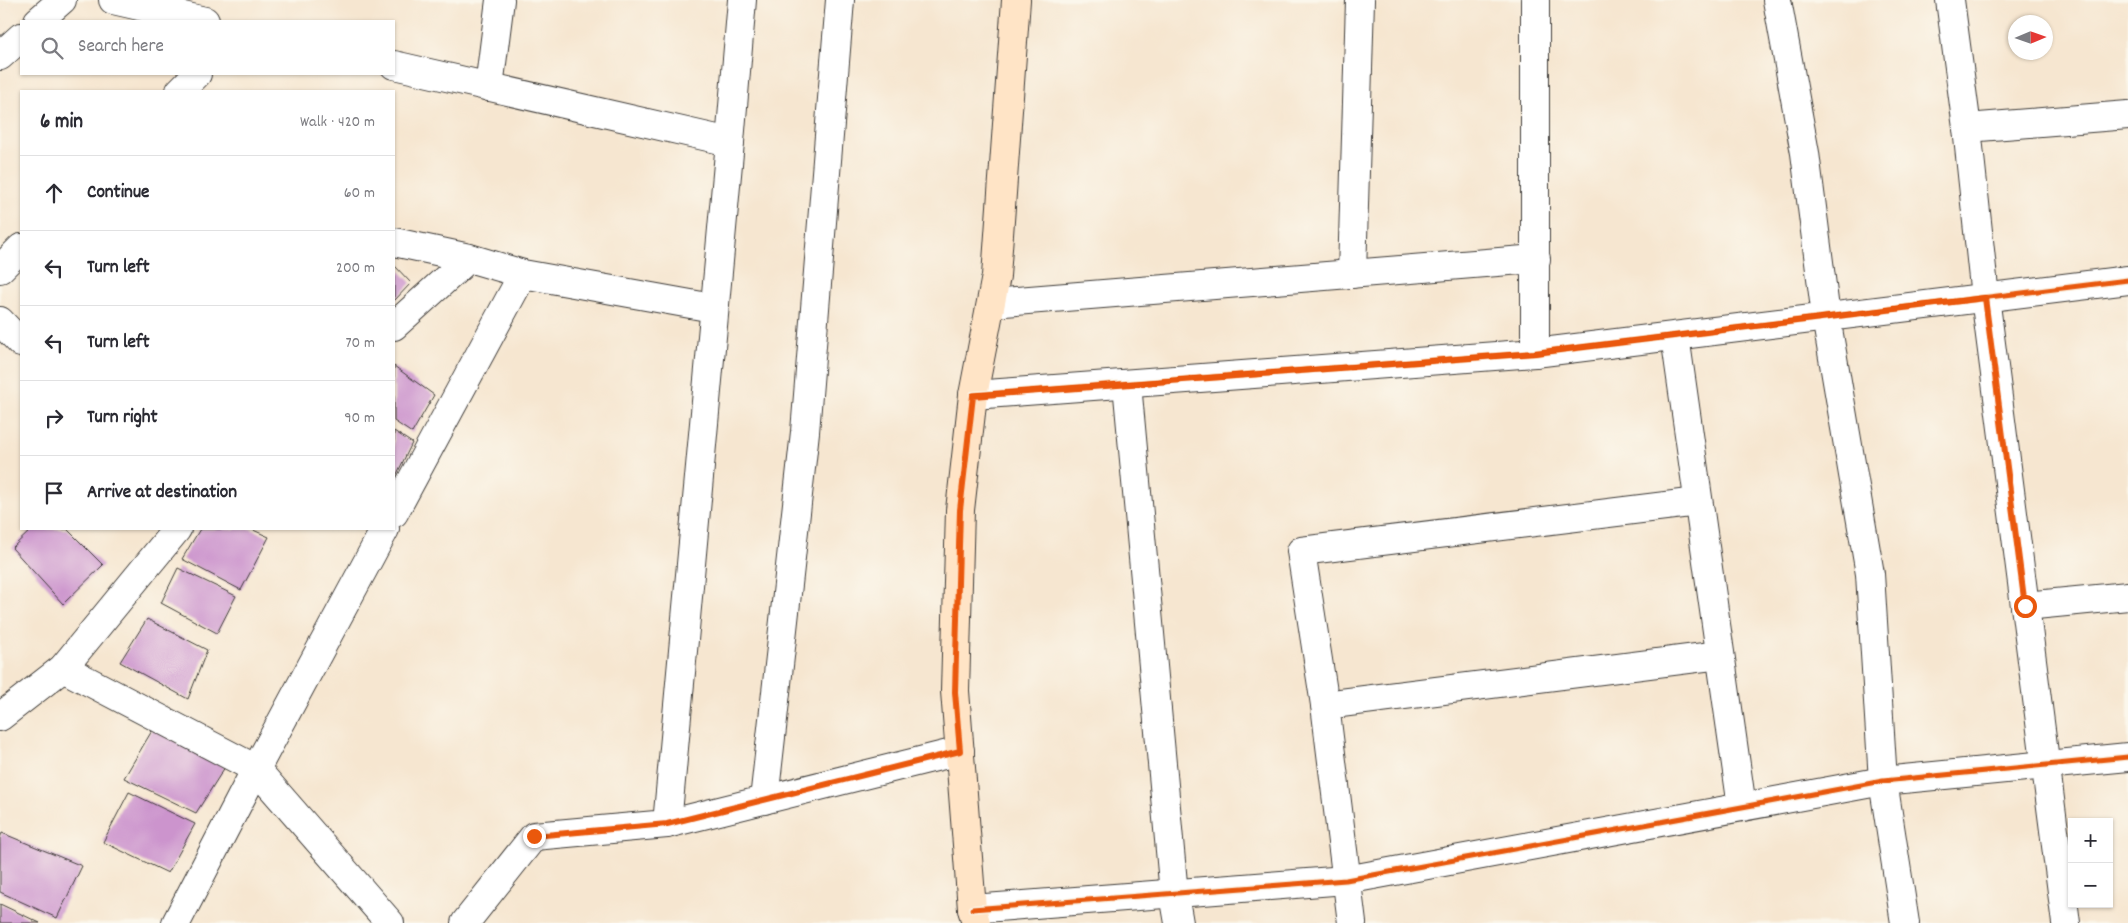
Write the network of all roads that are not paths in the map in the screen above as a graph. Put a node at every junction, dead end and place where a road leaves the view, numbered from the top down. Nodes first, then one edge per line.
1 (62, 0) edge
2 (113, 0) edge
3 (500, 0) edge
4 (742, 0) edge
5 (840, 0) edge
6 (1016, 0) edge
7 (1360, 0) edge
8 (1536, 0) edge
9 (1777, 0) edge
10 (1950, 0) edge
11 (39, 20) edge
12 (201, 20) edge
13 (20, 38) edge
14 (0, 56) edge
15 (395, 65) edge
16 (196, 75) edge
17 (489, 87) junction
18 (181, 90) edge
19 (2128, 115) edge
20 (1967, 128) junction
21 (730, 142) junction
22 (395, 242) edge
23 (20, 249) edge
24 (469, 258) junction
25 (1536, 259) junction
26 (0, 269) edge
27 (523, 274) junction
28 (1352, 274) junction
29 (2128, 280) edge
30 (1985, 298) junction
31 (992, 303) junction
32 (713, 308) junction
33 (1826, 317) junction
34 (0, 321) edge
35 (395, 325) edge
36 (1675, 336) junction
37 (20, 342) edge
38 (1535, 353) junction
39 (1126, 384) junction
40 (973, 396) junction
41 (1698, 502) junction
42 (395, 511) edge
43 (176, 530) edge
44 (384, 530) edge
45 (2128, 596) edge
46 (2025, 606) junction
47 (1720, 655) junction
48 (63, 668) junction
49 (1325, 705) junction
50 (0, 717) edge
51 (960, 751) junction
52 (2128, 757) edge
53 (2044, 765) junction
54 (256, 769) junction
55 (1883, 780) junction
56 (764, 800) junction
57 (1742, 807) junction
58 (667, 824) junction
59 (1346, 880) junction
60 (1174, 894) junction
61 (974, 916) edge
62 (176, 923) edge
63 (390, 923) edge
64 (465, 923) edge
65 (1179, 923) edge
66 (1352, 923) edge
67 (1905, 923) edge
68 (2066, 923) edge

1 - 11 street
2 - 12 street
3 - 17 street
4 - 21 street
5 - 56 street
6 - 31 main road
7 - 28 street
8 - 25 street
9 - 33 street
10 - 20 street
13 - 14 street
15 - 17 street
16 - 18 street
17 - 21 street
19 - 20 street
20 - 30 street
21 - 32 street
22 - 24 street
23 - 26 street
24 - 27 street
24 - 35 street
25 - 28 street
25 - 38 street
27 - 32 street
27 - 42 street
28 - 31 street
29 - 30 street
30 - 33 street
30 - 46 street
31 - 40 main road
32 - 58 street
33 - 36 street
33 - 55 street
34 - 37 street
36 - 38 street
36 - 41 street
38 - 39 street
39 - 40 street
39 - 60 street
40 - 51 main road
41 - 47 street
41 - 49 street
43 - 48 street
44 - 54 street
45 - 46 street
46 - 53 street
47 - 49 street
47 - 57 street
48 - 50 street
48 - 54 street
49 - 59 street
51 - 56 street
51 - 61 main road
52 - 53 street
53 - 55 street
53 - 68 street
54 - 62 street
54 - 63 street
55 - 57 street
55 - 67 street
56 - 58 street
57 - 59 street
58 - 64 street
59 - 60 street
59 - 66 street
60 - 61 street
60 - 65 street

